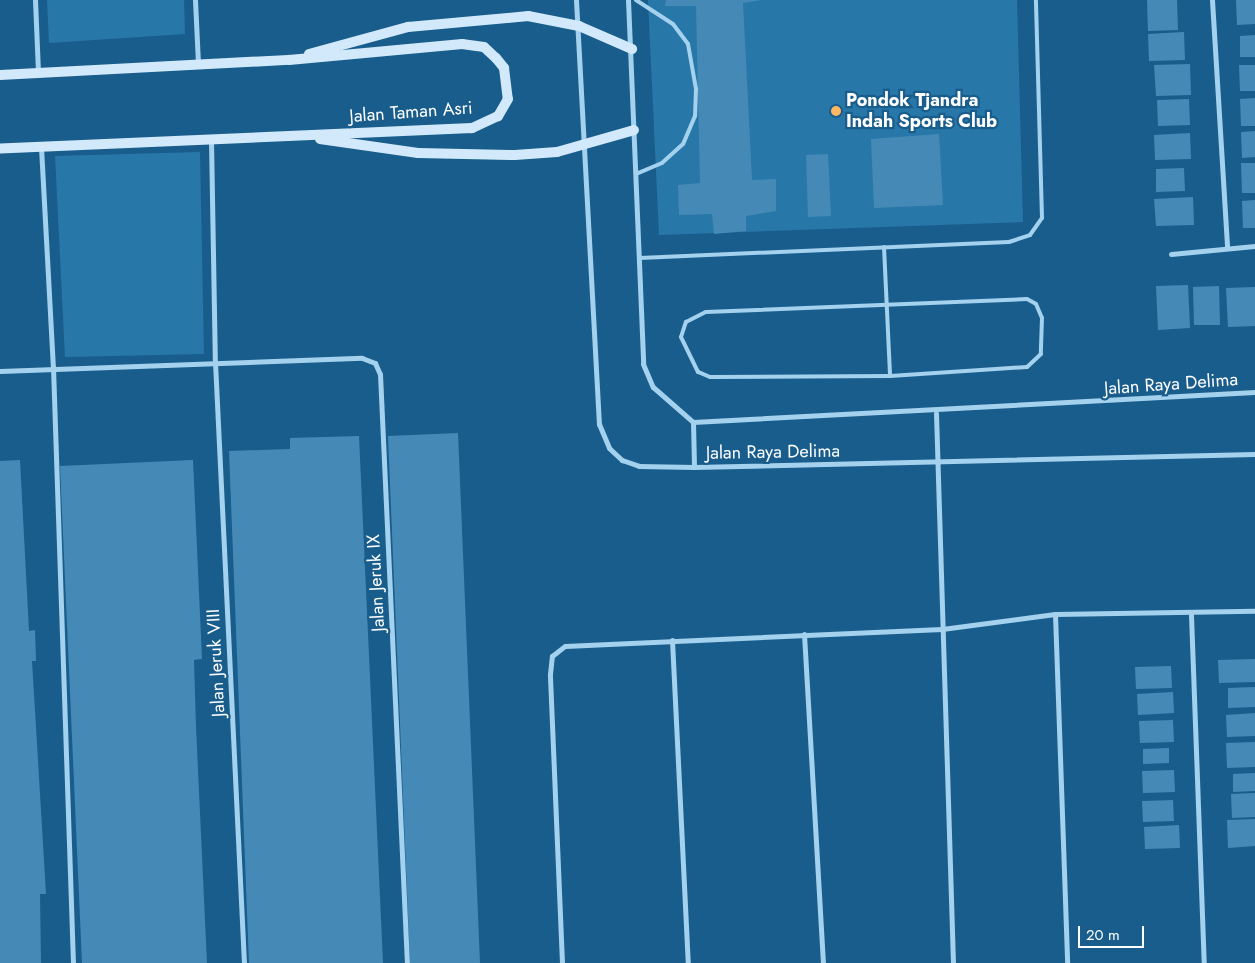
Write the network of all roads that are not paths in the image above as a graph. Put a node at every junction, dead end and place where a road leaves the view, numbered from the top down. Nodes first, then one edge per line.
1 (35, 0) edge
2 (195, 0) edge
3 (576, 0) edge
4 (628, 0) edge
5 (636, 0) edge
6 (1036, 0) edge
7 (1212, 0) edge
8 (579, 26) junction
9 (632, 49) junction
10 (288, 60) junction
11 (198, 64) junction
12 (38, 73) junction
13 (0, 75) edge
14 (634, 125) junction
15 (297, 136) junction
16 (211, 140) junction
17 (586, 142) junction
18 (41, 146) junction
19 (0, 149) edge
20 (636, 174) junction
21 (1255, 246) edge
22 (884, 247) junction
23 (1227, 248) junction
24 (1171, 254) dead end
25 (640, 258) junction
26 (887, 303) junction
27 (215, 362) junction
28 (54, 367) junction
29 (0, 371) edge
30 (890, 376) junction
31 (1255, 392) edge
32 (936, 413) junction
33 (693, 422) junction
34 (1255, 454) edge
35 (939, 464) junction
36 (694, 467) junction
37 (1255, 611) edge
38 (1055, 614) junction
39 (1191, 614) junction
40 (942, 629) junction
41 (804, 634) junction
42 (672, 640) junction
43 (73, 963) edge
44 (244, 963) edge
45 (408, 963) edge
46 (562, 963) edge
47 (688, 963) edge
48 (823, 963) edge
49 (953, 963) edge
50 (1067, 963) edge
51 (1204, 963) edge

1 - 12 street
2 - 11 street
3 - 8 street
4 - 9 street
5 - 20 lane
6 - 22 lane
7 - 23 street
8 - 9 main road
8 - 10 main road
8 - 17 street
9 - 14 street
10 - 11 main road, Jalan Taman Asri
10 - 15 main road, Jalan Taman Asri
11 - 12 main road, Jalan Taman Asri
12 - 13 main road, Jalan Taman Asri
14 - 17 main road
14 - 20 street, Jalan Raya Delima
15 - 16 main road, Jalan Taman Asri
15 - 17 main road
16 - 18 main road, Jalan Taman Asri
16 - 27 street, Jalan Jeruk VIII
17 - 36 street, Jalan Raya Delima
18 - 19 main road, Jalan Taman Asri
18 - 28 street
20 - 25 street, Jalan Raya Delima
21 - 23 street
22 - 25 lane
22 - 26 lane
23 - 24 street
25 - 33 street, Jalan Raya Delima
26 - 30 lane
26 - 30 lane
26 - 30 lane
27 - 28 street, Jalan Jeruk IX
27 - 44 street, Jalan Jeruk VIII
27 - 45 street, Jalan Jeruk IX
28 - 29 street, Jalan Jeruk IX
28 - 43 street
31 - 32 street, Jalan Raya Delima
32 - 33 street, Jalan Raya Delima
32 - 35 street
33 - 36 street
34 - 35 street, Jalan Raya Delima
35 - 36 street, Jalan Raya Delima
35 - 40 street
37 - 39 street
38 - 39 street
38 - 40 street
38 - 50 street
39 - 51 street
40 - 41 street
40 - 49 street
41 - 42 street
41 - 48 street
42 - 46 street
42 - 47 street

